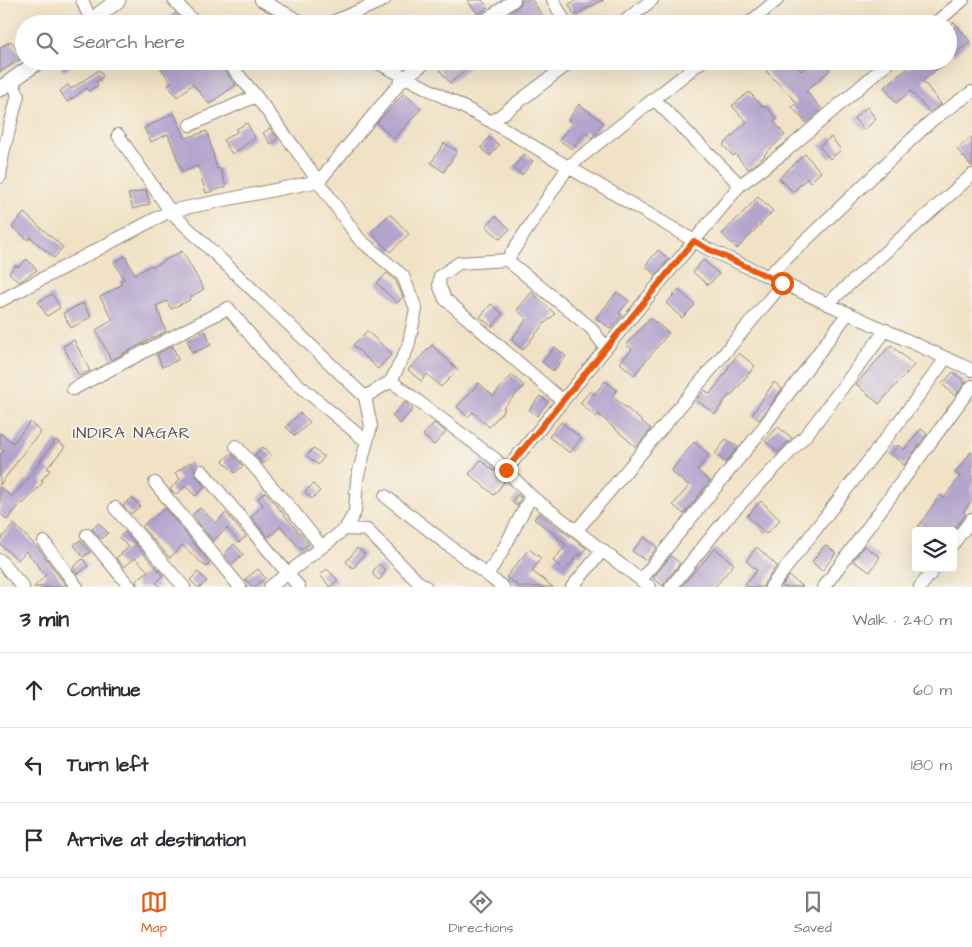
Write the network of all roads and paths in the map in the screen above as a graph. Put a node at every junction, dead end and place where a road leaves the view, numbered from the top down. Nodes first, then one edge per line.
1 (82, 0) edge
2 (118, 0) edge
3 (174, 0) edge
4 (261, 0) edge
5 (384, 0) edge
6 (514, 0) edge
7 (553, 0) edge
8 (652, 0) edge
9 (777, 0) edge
10 (962, 0) edge
11 (87, 15) edge
12 (98, 15) edge
13 (188, 15) edge
14 (288, 15) edge
15 (349, 15) edge
16 (493, 15) edge
17 (561, 15) edge
18 (633, 15) edge
19 (759, 15) edge
20 (944, 15) edge
21 (27, 70) edge
22 (234, 70) edge
23 (390, 70) edge
24 (415, 70) edge
25 (560, 70) edge
26 (691, 70) edge
27 (880, 70) edge
28 (404, 78) junction
29 (6, 85) edge
30 (972, 92) edge
31 (256, 96) junction
32 (654, 99) junction
33 (492, 122) junction
34 (190, 125) dead end
35 (118, 135) dead end
36 (568, 167) junction
37 (972, 175) edge
38 (0, 177) edge
39 (319, 181) junction
40 (740, 185) junction
41 (170, 211) junction
42 (694, 241) junction
43 (507, 260) junction
44 (768, 276) junction
45 (782, 283) junction
46 (0, 301) edge
47 (827, 304) junction
48 (848, 313) junction
49 (886, 330) junction
50 (606, 348) junction
51 (946, 358) junction
52 (972, 370) edge
53 (391, 381) junction
54 (972, 386) edge
55 (73, 389) dead end
56 (365, 396) junction
57 (562, 401) junction
58 (367, 442) junction
59 (236, 446) dead end
60 (506, 470) junction
61 (202, 471) dead end
62 (155, 483) dead end
63 (385, 496) dead end
64 (531, 496) junction
65 (115, 508) dead end
66 (972, 519) edge
67 (345, 529) junction
68 (577, 530) junction
69 (87, 535) dead end
70 (957, 539) edge
71 (44, 542) dead end
72 (322, 547) junction
73 (603, 550) junction
74 (0, 560) edge
75 (932, 572) edge
76 (287, 573) junction
77 (487, 575) junction
78 (646, 584) edge
79 (23, 587) edge
80 (77, 587) edge
81 (130, 587) edge
82 (184, 587) edge
83 (240, 587) edge
84 (270, 587) edge
85 (299, 587) edge
86 (426, 587) edge
87 (503, 587) edge
88 (572, 587) edge
89 (672, 587) edge
90 (772, 587) edge
91 (824, 587) edge
92 (920, 587) edge

1 - 11 street
2 - 12 main road
3 - 13 street
4 - 14 street
5 - 15 street
6 - 16 street
7 - 17 street
8 - 18 street
9 - 19 street
10 - 20 street
21 - 29 main road
22 - 31 street
23 - 28 street
24 - 28 street
25 - 33 street
26 - 32 street
27 - 40 street
28 - 33 street
28 - 39 street
29 - 38 street
30 - 44 street
31 - 34 street
31 - 39 street
32 - 36 street
32 - 40 street
33 - 36 street
35 - 41 street
36 - 42 street
36 - 43 street
37 - 47 street
39 - 41 street
39 - 53 street
40 - 42 street
41 - 46 street
41 - 56 street
42 - 44 street
42 - 50 street
43 - 50 street
43 - 57 street
44 - 45 street
45 - 47 street
45 - 68 street
47 - 48 street
48 - 49 street
48 - 78 street
49 - 51 street
49 - 89 street
50 - 57 street
51 - 52 street
51 - 90 street
53 - 56 street
53 - 60 street
54 - 91 street
55 - 58 street
56 - 58 street
57 - 60 street
58 - 67 street
59 - 72 street
60 - 64 street
61 - 76 street
62 - 83 street
63 - 77 street
64 - 68 street
64 - 77 street
65 - 82 street
66 - 70 street
67 - 72 street
67 - 86 street
68 - 73 street
69 - 81 street
71 - 80 street
72 - 76 street
73 - 78 street
73 - 88 street
74 - 79 street
75 - 92 street
76 - 84 street
76 - 85 street
77 - 87 street

